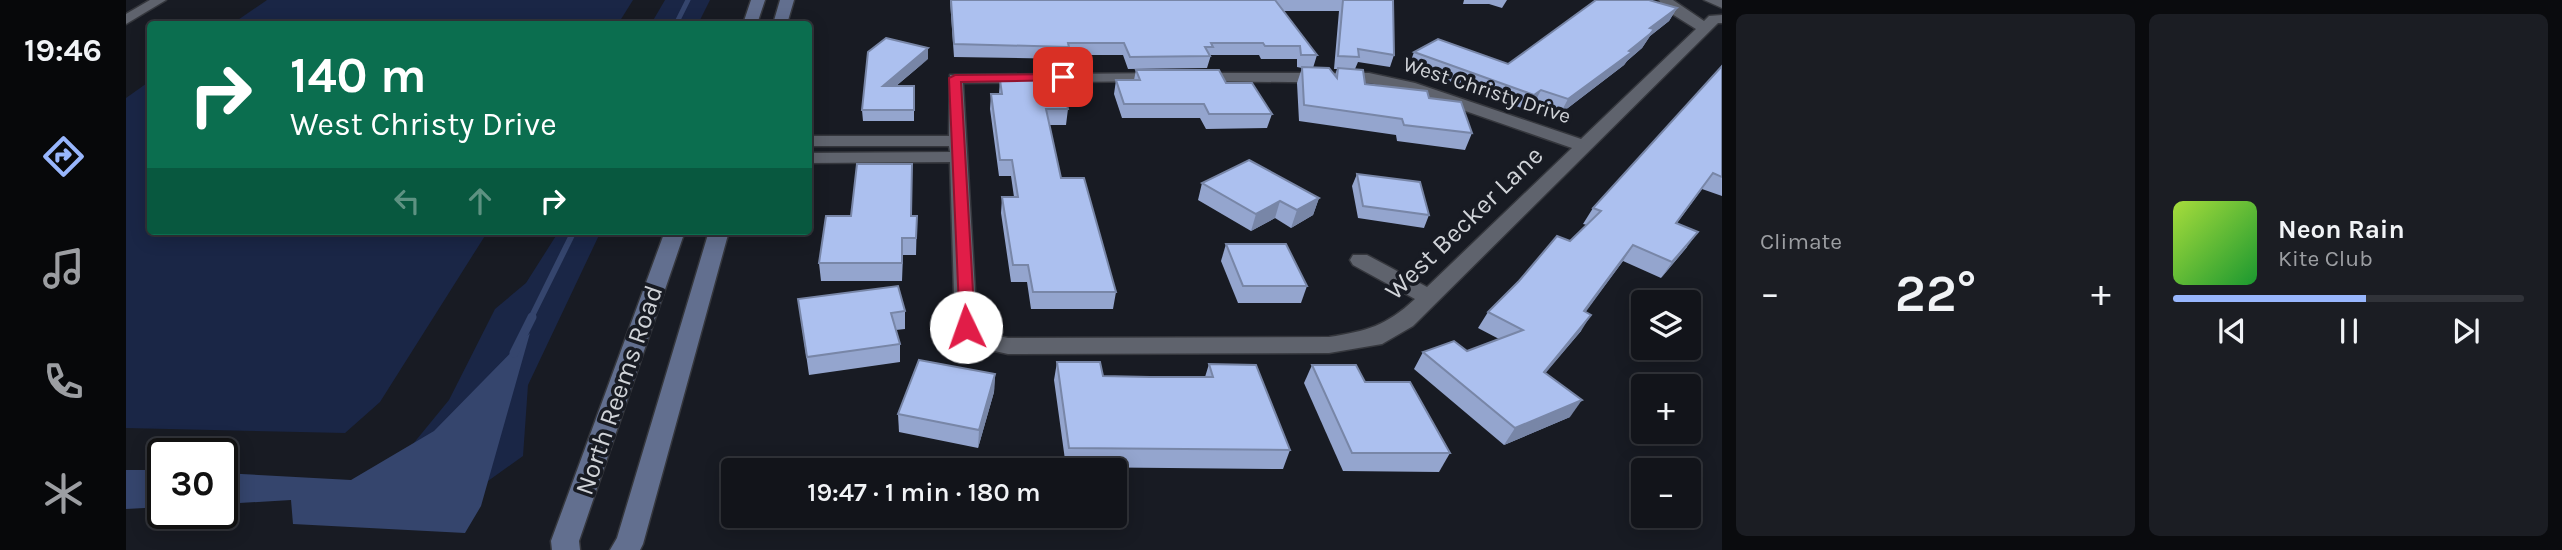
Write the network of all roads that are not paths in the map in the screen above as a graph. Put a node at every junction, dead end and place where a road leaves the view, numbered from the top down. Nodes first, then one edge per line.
1 (159, 0) edge
2 (758, 0) edge
3 (787, 0) edge
4 (1666, 0) edge
5 (1711, 0) edge
6 (1722, 4) edge
7 (126, 20) edge
8 (751, 21) edge
9 (781, 21) edge
10 (1714, 23) edge
11 (812, 142) edge
12 (1584, 146) junction
13 (958, 149) junction
14 (848, 150) junction
15 (812, 157) edge
16 (674, 235) edge
17 (718, 235) edge
18 (1360, 260) dead end
19 (1430, 298) junction
20 (566, 550) edge
21 (624, 550) edge

1 - 7 street
2 - 8 main road
3 - 9 main road
4 - 10 street, West Becker Lane
5 - 6 street
10 - 12 street, West Becker Lane
11 - 14 street
12 - 13 street, West Christy Drive
12 - 19 street, West Becker Lane
13 - 14 street
13 - 19 street, West Becker Lane
14 - 15 street
16 - 20 main road, North Reems Road
17 - 21 main road, North Reems Road
18 - 19 street

